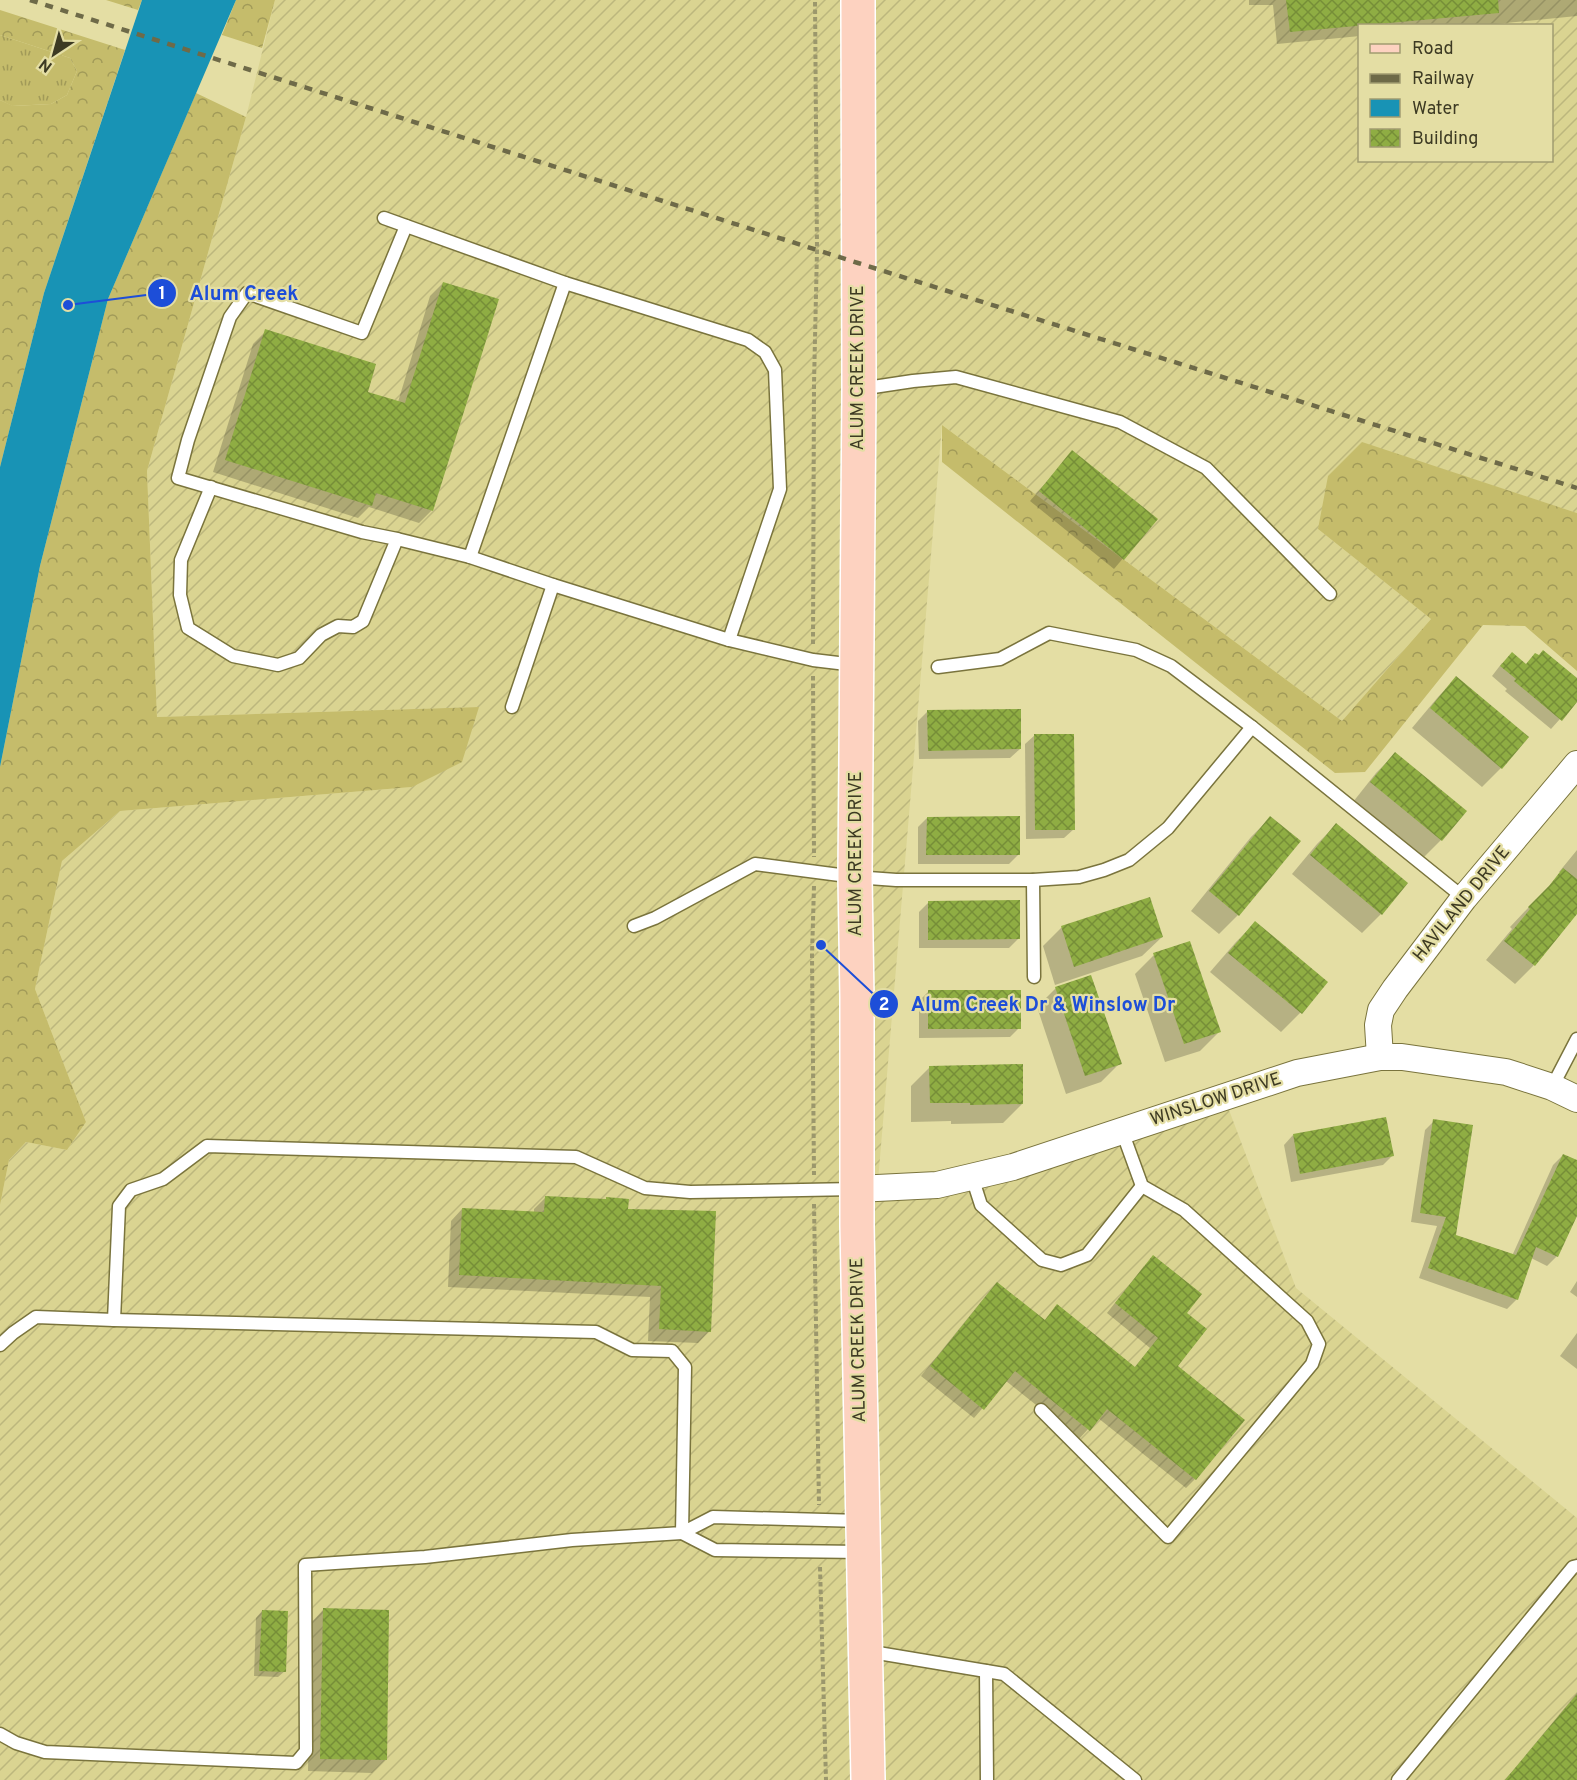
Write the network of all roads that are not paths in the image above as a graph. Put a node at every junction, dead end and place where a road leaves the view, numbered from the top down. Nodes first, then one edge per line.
1 (858, 0) edge
2 (384, 218) dead end
3 (406, 226) junction
4 (565, 283) junction
5 (859, 390) junction
6 (211, 487) junction
7 (397, 539) junction
8 (470, 557) junction
9 (553, 585) junction
10 (1330, 594) dead end
11 (729, 640) junction
12 (856, 665) junction
13 (938, 667) dead end
14 (512, 707) dead end
15 (1252, 727) junction
16 (1577, 764) edge
17 (855, 877) junction
18 (1033, 880) junction
19 (1464, 898) junction
20 (634, 926) dead end
21 (1034, 977) dead end
22 (1577, 1038) edge
23 (1380, 1057) junction
24 (1552, 1087) junction
25 (1577, 1099) edge
26 (1122, 1131) junction
27 (972, 1177) junction
28 (1142, 1186) junction
29 (857, 1189) junction
30 (114, 1320) junction
31 (0, 1345) edge
32 (1041, 1410) dead end
33 (862, 1521) junction
34 (682, 1533) junction
35 (863, 1552) junction
36 (1577, 1566) edge
37 (865, 1650) junction
38 (986, 1671) junction
39 (0, 1734) edge
40 (868, 1780) edge
41 (987, 1780) edge
42 (1135, 1780) edge
43 (1398, 1780) edge

1 - 5 main road, ALUM CREEK DRIVE
2 - 3 lane
3 - 4 lane
3 - 6 lane
4 - 8 lane
4 - 11 lane
5 - 10 lane
5 - 12 main road, ALUM CREEK DRIVE
6 - 7 lane
6 - 7 lane
7 - 8 lane
8 - 9 lane
9 - 11 lane
9 - 14 lane
11 - 12 lane
12 - 17 main road, ALUM CREEK DRIVE
13 - 15 lane
15 - 18 lane
15 - 19 lane
16 - 19 street, HAVILAND DRIVE
17 - 18 lane
17 - 20 lane
17 - 29 main road, ALUM CREEK DRIVE
18 - 21 lane
19 - 23 street, HAVILAND DRIVE
22 - 24 lane
23 - 24 street, WINSLOW DRIVE
23 - 26 street, WINSLOW DRIVE
24 - 25 street, WINSLOW DRIVE
26 - 27 street, WINSLOW DRIVE
26 - 28 lane
27 - 28 lane
27 - 29 street, WINSLOW DRIVE
28 - 32 lane
29 - 30 lane
29 - 33 main road, ALUM CREEK DRIVE
30 - 31 lane
30 - 34 lane
33 - 34 lane
33 - 35 main road, ALUM CREEK DRIVE
34 - 35 lane
34 - 39 lane
35 - 37 main road, ALUM CREEK DRIVE
36 - 43 lane
37 - 38 lane
37 - 40 main road, ALUM CREEK DRIVE
38 - 41 lane
38 - 42 lane

